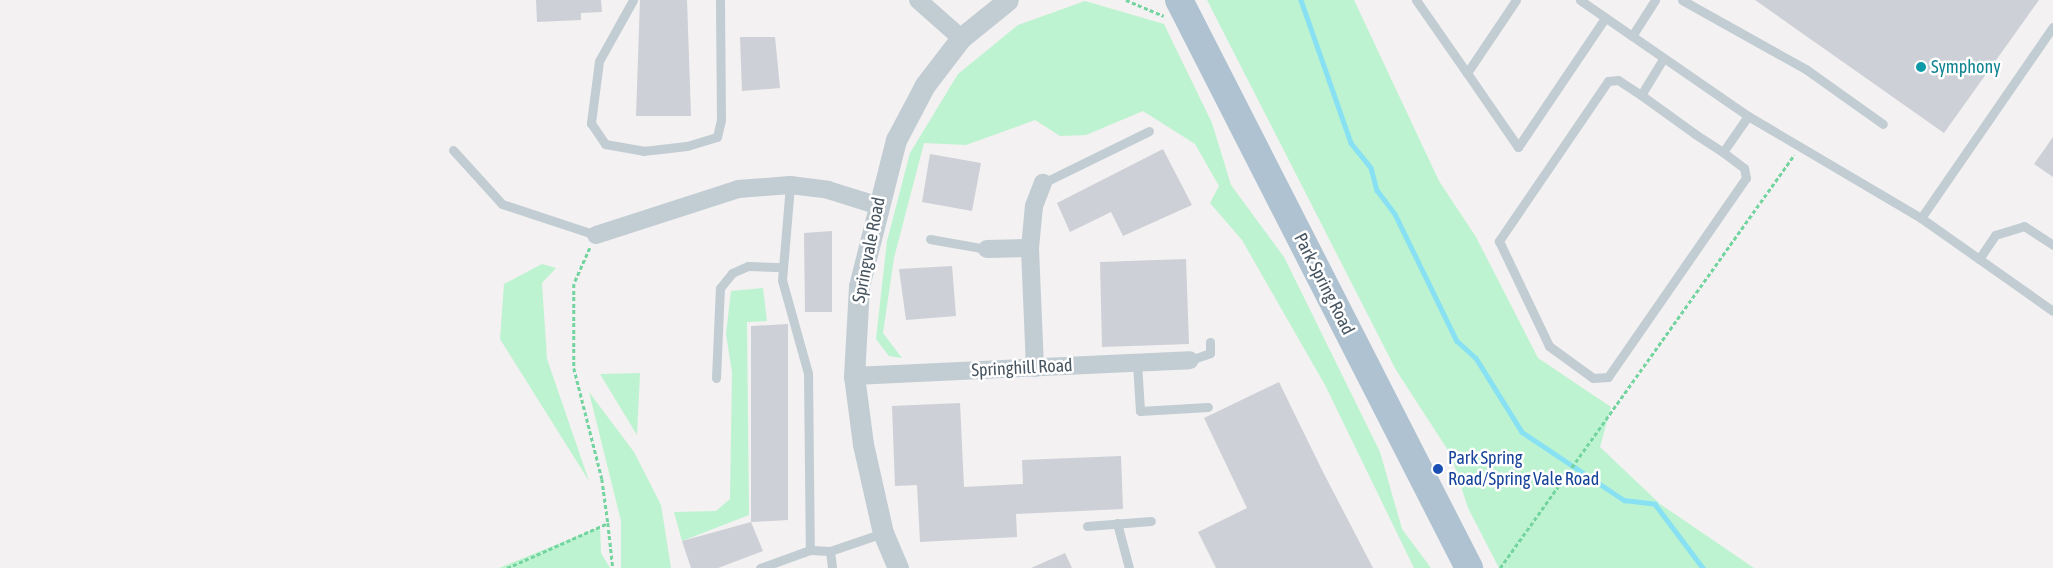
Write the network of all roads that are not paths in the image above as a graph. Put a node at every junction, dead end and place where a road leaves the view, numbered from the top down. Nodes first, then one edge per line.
1 (633, 0) edge
2 (720, 0) edge
3 (918, 0) edge
4 (1008, 0) edge
5 (1416, 0) edge
6 (1516, 0) edge
7 (1580, 0) edge
8 (1655, 0) edge
9 (1682, 0) edge
10 (1174, 10) edge
11 (1604, 18) junction
12 (2053, 27) edge
13 (1632, 36) junction
14 (961, 38) junction
15 (1663, 59) junction
16 (1466, 73) junction
17 (1641, 95) junction
18 (1748, 116) junction
19 (1883, 124) dead end
20 (1149, 131) dead end
21 (453, 150) dead end
22 (1723, 152) junction
23 (1043, 183) joint
24 (790, 186) junction
25 (876, 206) junction
26 (1921, 218) junction
27 (596, 235) joint
28 (930, 239) dead end
29 (2053, 245) edge
30 (1030, 248) junction
31 (987, 249) joint
32 (1980, 259) junction
33 (783, 267) junction
34 (2053, 311) edge
35 (1210, 342) dead end
36 (1190, 360) joint
37 (1137, 363) junction
38 (1034, 368) junction
39 (854, 376) junction
40 (716, 378) dead end
41 (1208, 407) dead end
42 (1151, 521) dead end
43 (1117, 523) junction
44 (1087, 526) dead end
45 (883, 533) junction
46 (810, 550) junction
47 (830, 551) junction
48 (760, 568) edge
49 (832, 568) edge
50 (898, 568) edge
51 (1129, 568) edge
52 (1469, 568) edge

1 - 2 lane
3 - 14 street
4 - 14 street, Springvale Road
5 - 16 lane
6 - 16 lane
7 - 11 lane
8 - 13 lane
9 - 19 lane
10 - 52 main road, Park Spring Road
11 - 13 lane
11 - 16 lane
12 - 26 lane
13 - 15 lane
14 - 25 street, Springvale Road
15 - 17 lane
15 - 18 lane
17 - 22 lane
17 - 22 lane
18 - 22 lane
18 - 26 lane
20 - 23 lane
21 - 27 lane
23 - 30 street
24 - 25 street
24 - 27 street
24 - 33 lane
25 - 39 street, Springvale Road
26 - 32 lane
28 - 31 lane
29 - 32 lane
30 - 31 street
30 - 38 street
32 - 34 lane
33 - 40 lane
33 - 46 lane
35 - 36 lane
36 - 37 street, Springhill Road
37 - 38 street, Springhill Road
37 - 41 lane
38 - 39 street, Springhill Road
39 - 45 street, Springvale Road
42 - 43 lane
43 - 44 lane
43 - 51 lane
45 - 47 lane
45 - 50 street, Springvale Road
46 - 47 lane
46 - 48 lane
47 - 49 lane

